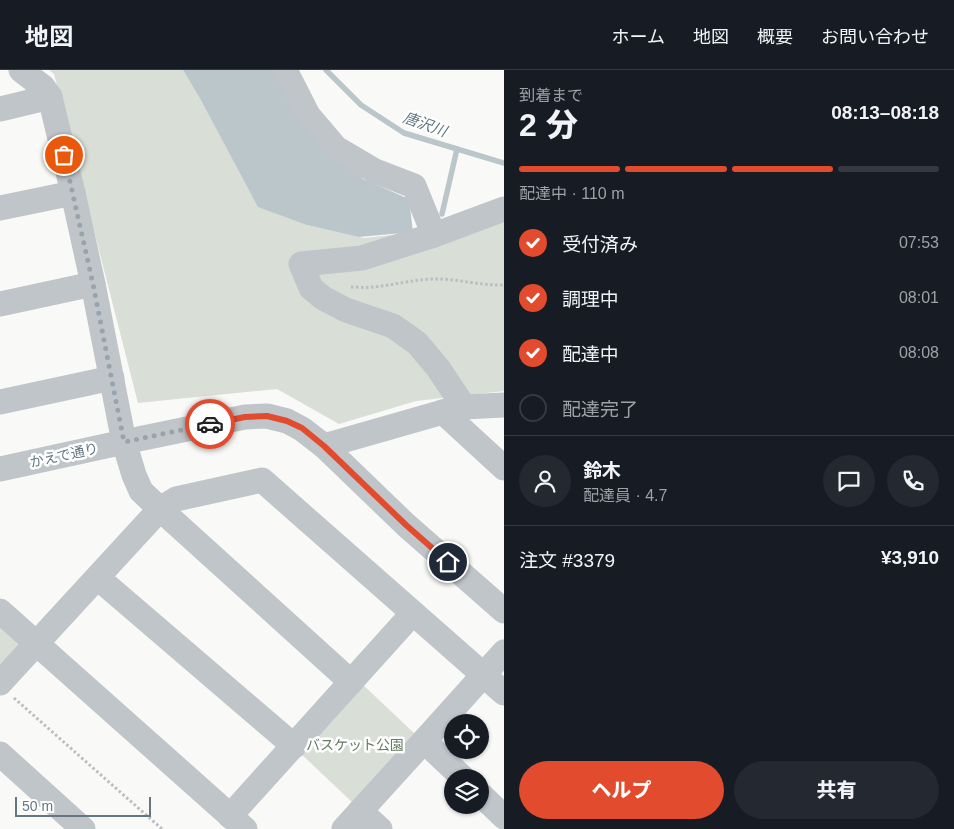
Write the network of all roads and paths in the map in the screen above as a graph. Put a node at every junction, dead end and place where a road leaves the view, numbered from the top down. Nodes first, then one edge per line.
1 (21, 70) edge
2 (286, 74) edge
3 (50, 97) junction
4 (0, 109) edge
5 (73, 193) junction
6 (0, 208) edge
7 (504, 209) edge
8 (434, 235) junction
9 (93, 284) junction
10 (504, 285) edge
11 (314, 291) junction
12 (0, 304) edge
13 (112, 378) junction
14 (0, 402) edge
15 (504, 405) edge
16 (454, 410) junction
17 (124, 442) junction
18 (324, 446) junction
19 (504, 468) edge
20 (0, 469) edge
21 (160, 510) junction
22 (98, 578) junction
23 (0, 611) edge
24 (504, 611) edge
25 (414, 612) junction
26 (37, 644) junction
27 (504, 652) edge
28 (484, 674) junction
29 (351, 682) junction
30 (6, 689) edge
31 (504, 693) edge
32 (424, 742) junction
33 (294, 746) junction
34 (0, 754) edge
35 (453, 769) edge
36 (489, 802) edge
37 (360, 811) junction
38 (504, 816) edge
39 (238, 823) edge
40 (83, 829) edge
41 (162, 829) edge
42 (344, 829) edge
43 (380, 829) edge

1 - 3 street
2 - 8 street
3 - 4 street
3 - 5 street
5 - 6 street
5 - 9 street
7 - 8 street
8 - 11 street
9 - 12 street
9 - 13 street
10 - 11 path
11 - 16 street
13 - 14 street
13 - 17 street
15 - 16 street
16 - 18 street
16 - 19 street
17 - 18 street, かえで通り
17 - 20 street, かえで通り
17 - 21 street
18 - 24 street, かえで通り
21 - 22 street
21 - 25 street
21 - 29 street
22 - 26 street
22 - 33 street
23 - 26 street
25 - 28 street
25 - 29 street
26 - 30 street
26 - 39 street
27 - 28 street
28 - 31 street
28 - 32 street
29 - 33 street
30 - 41 path
32 - 35 street
32 - 37 street
33 - 39 street
34 - 40 street
36 - 38 street
37 - 42 street
37 - 43 street

